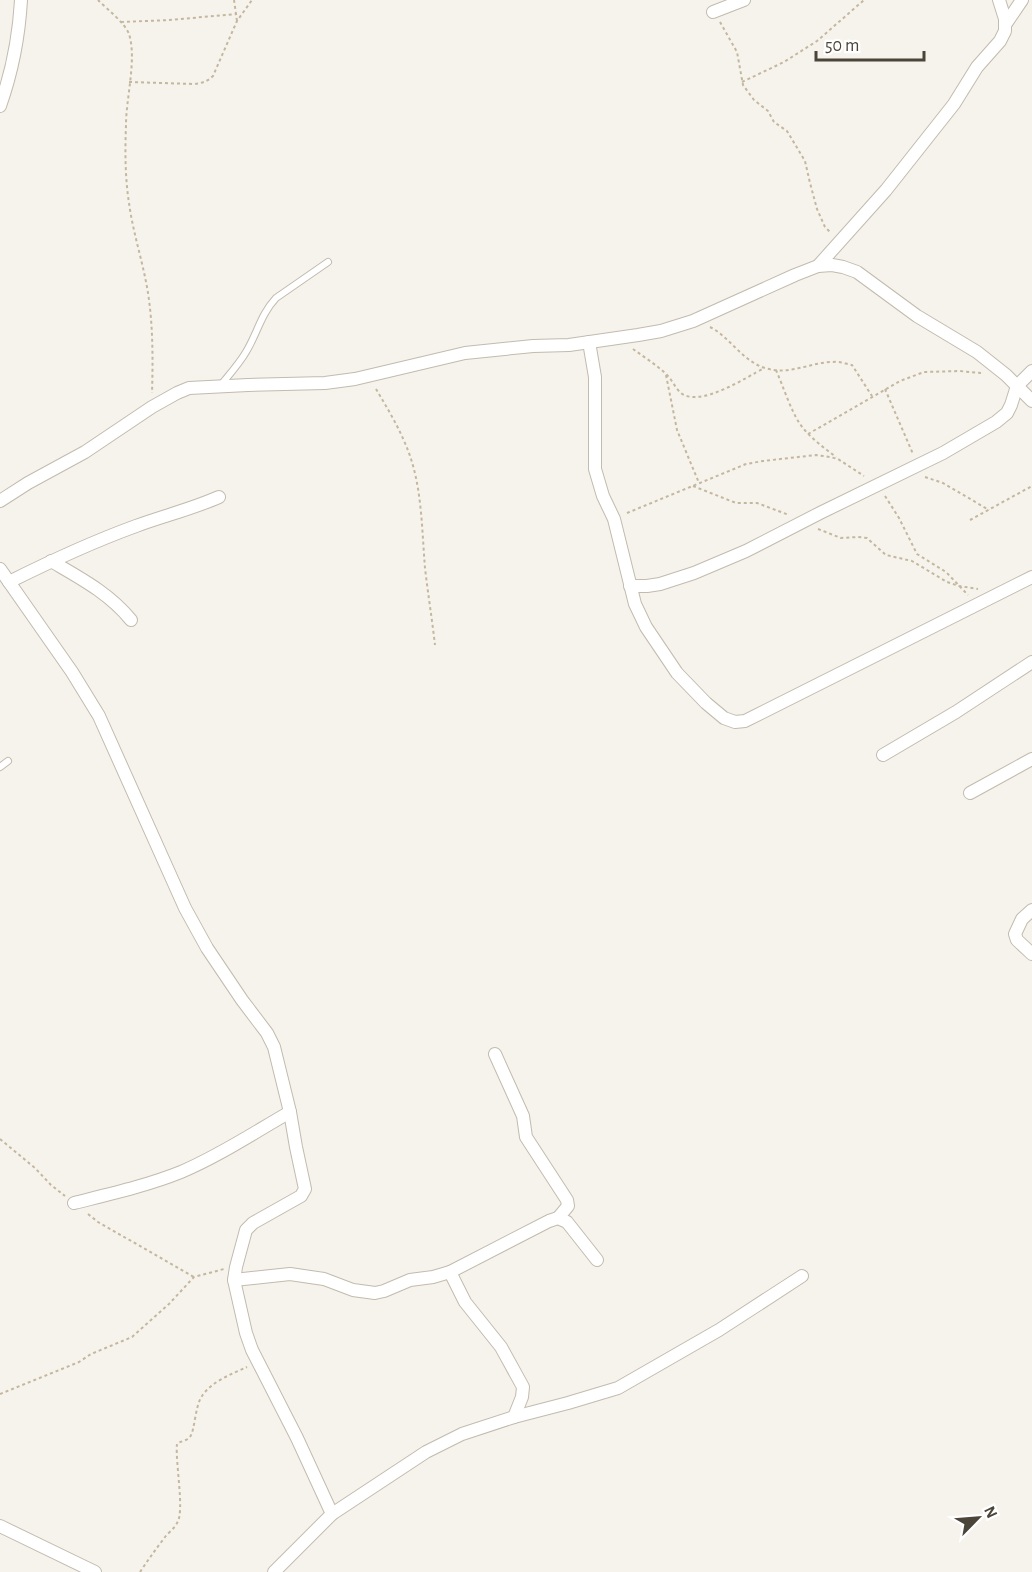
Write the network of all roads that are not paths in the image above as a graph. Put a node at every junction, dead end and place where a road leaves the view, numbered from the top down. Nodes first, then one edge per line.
1 (21, 0) edge
2 (744, 0) edge
3 (999, 0) edge
4 (1022, 0) edge
5 (714, 12) road end
6 (1005, 25) junction
7 (0, 106) edge
8 (328, 262) dead end
9 (819, 266) junction
10 (589, 342) junction
11 (1032, 370) edge
12 (219, 386) junction
13 (1017, 386) junction
14 (1032, 401) edge
15 (219, 497) dead end
16 (0, 501) edge
17 (51, 561) junction
18 (0, 569) edge
19 (1032, 577) edge
20 (9, 582) junction
21 (630, 586) junction
22 (131, 620) dead end
23 (1032, 662) edge
24 (883, 755) dead end
25 (1032, 759) edge
26 (8, 761) dead end
27 (0, 767) edge
28 (970, 794) dead end
29 (1032, 910) edge
30 (1032, 954) edge
31 (495, 1054) dead end
32 (290, 1112) junction
33 (74, 1203) dead end
34 (558, 1218) junction
35 (597, 1260) dead end
36 (450, 1272) junction
37 (802, 1276) dead end
38 (234, 1280) junction
39 (514, 1416) junction
40 (332, 1514) junction
41 (0, 1526) edge
42 (95, 1572) edge
43 (274, 1572) edge

1 - 7 street
2 - 5 street
3 - 6 street
4 - 6 street
6 - 9 street
8 - 12 lane
9 - 10 street
9 - 13 street
10 - 12 street
10 - 21 street
11 - 13 street
12 - 16 street
13 - 14 street
13 - 21 street
15 - 17 street
17 - 20 street
17 - 22 street
18 - 20 street
19 - 21 street
20 - 32 street
23 - 24 street
25 - 28 street
26 - 27 lane
29 - 30 street
31 - 34 street
32 - 33 street
32 - 38 street
34 - 35 street
34 - 36 street
36 - 38 street
36 - 39 street
37 - 39 street
38 - 40 street
39 - 40 street
40 - 43 street
41 - 42 street

